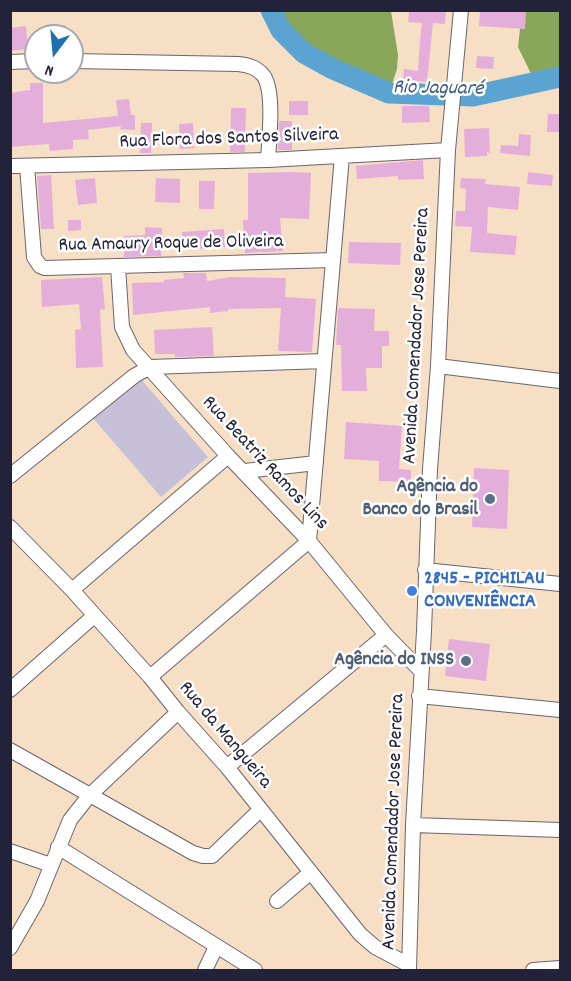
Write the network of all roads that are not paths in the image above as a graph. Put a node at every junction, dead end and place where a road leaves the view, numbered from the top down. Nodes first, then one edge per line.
1 (461, 10) edge
2 (84, 61) edge
3 (448, 150) junction
4 (342, 156) junction
5 (268, 160) junction
6 (10, 166) edge
7 (27, 166) junction
8 (333, 260) junction
9 (118, 267) junction
10 (324, 361) junction
11 (438, 366) junction
12 (150, 367) junction
13 (561, 381) edge
14 (228, 456) junction
15 (316, 463) junction
16 (245, 471) junction
17 (10, 476) edge
18 (10, 527) edge
19 (309, 541) junction
20 (425, 570) junction
21 (561, 584) edge
22 (72, 590) junction
23 (94, 616) junction
24 (386, 635) junction
25 (421, 671) junction
26 (150, 677) junction
27 (12, 687) edge
28 (419, 696) junction
29 (561, 710) edge
30 (178, 712) junction
31 (10, 750) edge
32 (227, 767) junction
33 (89, 796) junction
34 (260, 810) junction
35 (413, 825) junction
36 (561, 830) edge
37 (58, 848) junction
38 (10, 851) edge
39 (51, 865) junction
40 (311, 872) junction
41 (277, 901) dead end
42 (216, 947) junction
43 (10, 948) edge
44 (409, 968) edge
45 (561, 968) edge
46 (205, 970) edge
47 (255, 970) edge
48 (533, 970) edge

1 - 3 street, Avenida Comendador Jose Pereira
2 - 5 street
3 - 4 street, Rua Flora dos Santos Silveira
3 - 11 street, Avenida Comendador Jose Pereira
4 - 5 street, Rua Flora dos Santos Silveira
4 - 8 street
5 - 7 street, Rua Flora dos Santos Silveira
6 - 7 street, Rua Flora dos Santos Silveira
7 - 9 street, Rua Amaury Roque de Oliveira
8 - 9 street, Rua Amaury Roque de Oliveira
8 - 10 street
9 - 12 street, Rua Beatriz Ramos Lins
10 - 12 street
10 - 15 street
11 - 13 street
11 - 20 street, Avenida Comendador Jose Pereira
12 - 14 street, Rua Beatriz Ramos Lins
12 - 17 street
14 - 16 street, Rua Beatriz Ramos Lins
14 - 22 street
15 - 16 street
15 - 19 street
16 - 19 street, Rua Beatriz Ramos Lins
18 - 22 street, Rua da Mangueira
19 - 24 street, Rua Beatriz Ramos Lins
19 - 26 street
20 - 21 street
20 - 25 street, Avenida Comendador Jose Pereira
22 - 23 street, Rua da Mangueira
23 - 26 street, Rua da Mangueira
23 - 27 street
24 - 25 street, Rua Beatriz Ramos Lins
24 - 32 street
25 - 28 street, Avenida Comendador Jose Pereira
26 - 30 street, Rua da Mangueira
28 - 29 street
28 - 35 street, Avenida Comendador Jose Pereira
30 - 32 street, Rua da Mangueira
30 - 33 street
31 - 33 street
32 - 34 street, Rua da Mangueira
33 - 34 street
33 - 37 street
34 - 40 street, Rua da Mangueira
35 - 36 street
35 - 44 street, Avenida Comendador Jose Pereira
37 - 39 street
37 - 42 street
38 - 39 street
39 - 43 street
40 - 41 street
40 - 44 street, Rua da Mangueira
42 - 46 street
42 - 47 street
45 - 48 street

